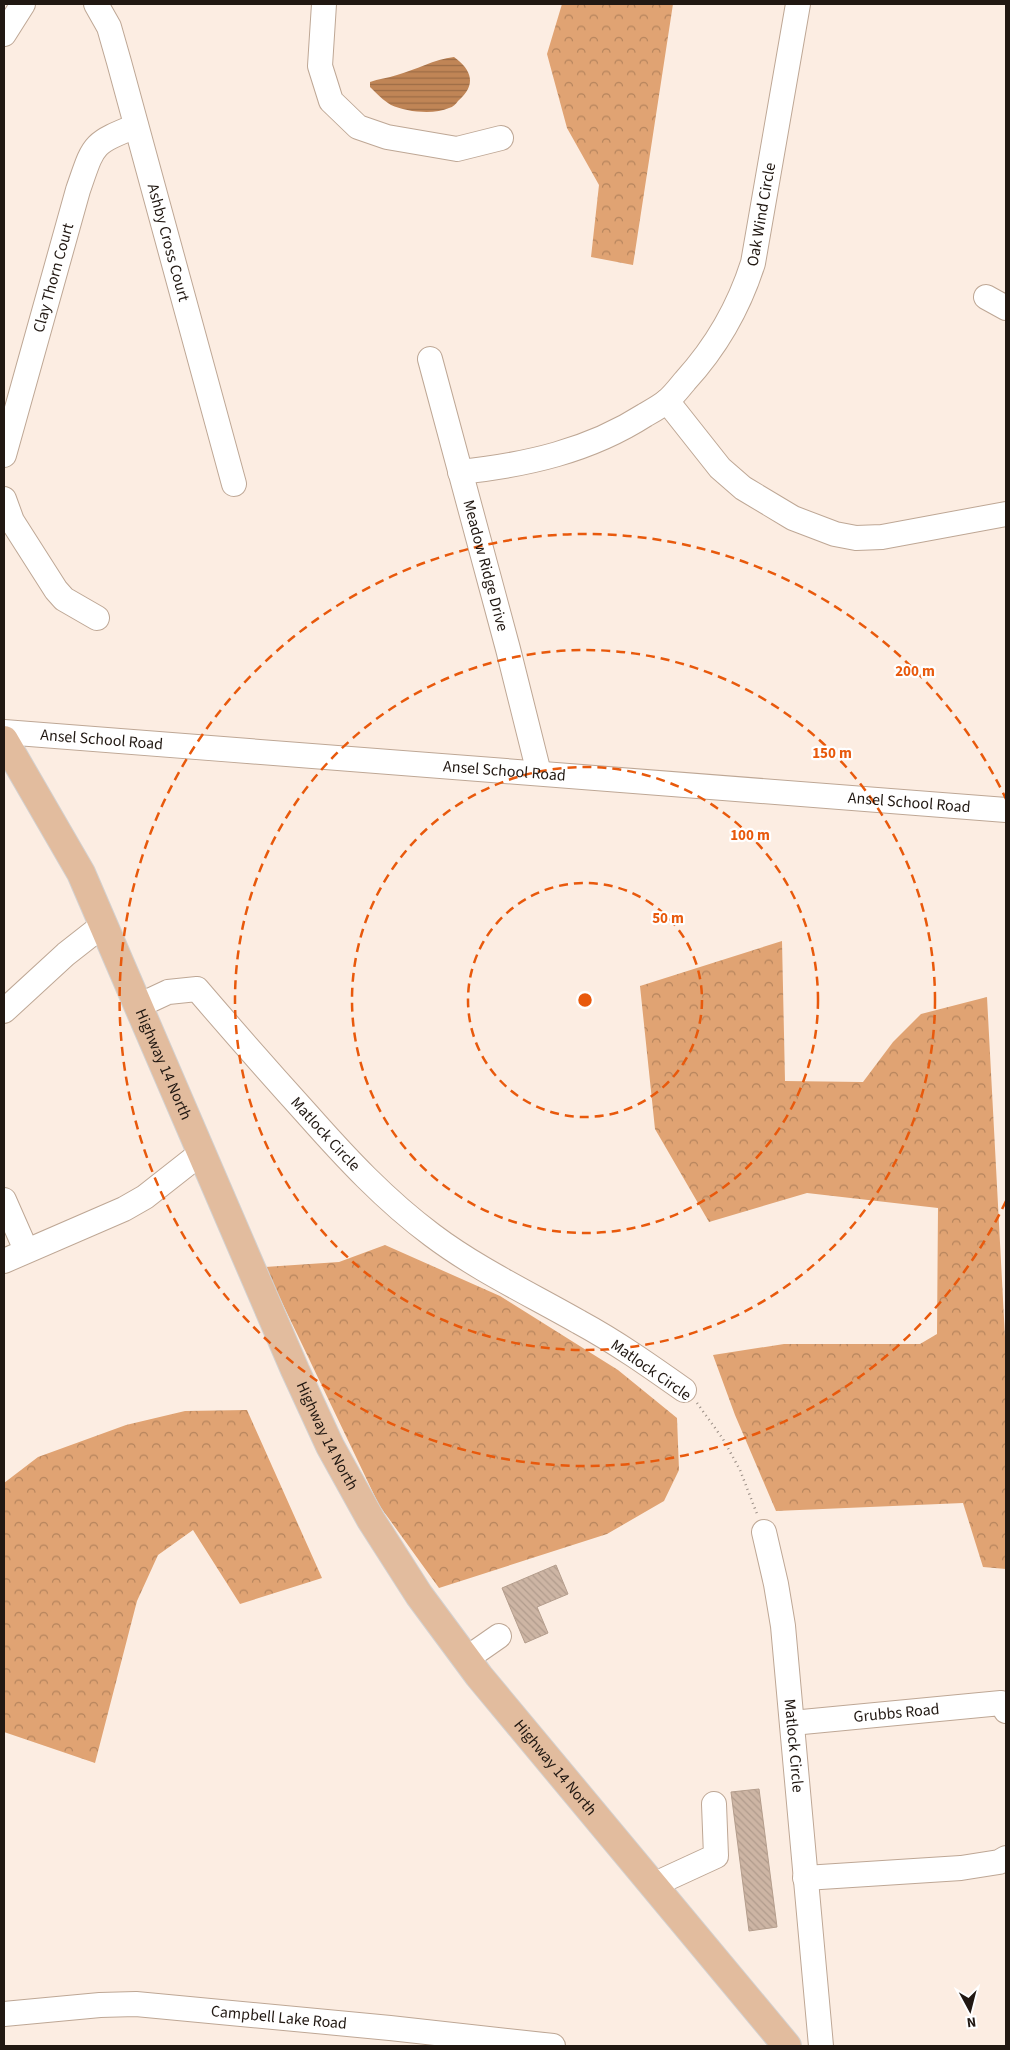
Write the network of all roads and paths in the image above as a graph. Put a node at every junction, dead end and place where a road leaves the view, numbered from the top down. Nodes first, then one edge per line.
1 (23, 4) edge
2 (96, 4) edge
3 (324, 4) edge
4 (798, 4) edge
5 (4, 34) edge
6 (136, 126) junction
7 (501, 138) dead end
8 (430, 359) dead end
9 (668, 401) junction
10 (4, 455) edge
11 (460, 472) junction
12 (234, 484) dead end
13 (4, 499) edge
14 (1006, 514) edge
15 (96, 618) dead end
16 (4, 732) edge
17 (4, 740) edge
18 (539, 773) junction
19 (1006, 810) edge
20 (103, 925) junction
21 (138, 1006) junction
22 (4, 1011) edge
23 (201, 1153) junction
24 (4, 1200) edge
25 (26, 1250) junction
26 (4, 1260) edge
27 (684, 1390) joint
28 (764, 1532) joint
29 (499, 1636) dead end
30 (466, 1659) junction
31 (1004, 1707) edge
32 (792, 1723) junction
33 (714, 1804) dead end
34 (1006, 1858) edge
35 (805, 1878) junction
36 (653, 1885) junction
37 (4, 2014) edge
38 (553, 2046) edge
39 (787, 2046) edge
40 (821, 2046) edge

1 - 5 street
2 - 6 street, Ashby Cross Court
3 - 7 street
4 - 9 street, Oak Wind Circle
6 - 10 street, Clay Thorn Court
6 - 12 street, Ashby Cross Court
8 - 11 street, Meadow Ridge Drive
9 - 11 street, Oak Wind Circle
9 - 14 street
11 - 18 street, Meadow Ridge Drive
13 - 15 street
16 - 18 street, Ansel School Road
17 - 20 main road, Highway 14 North
18 - 19 street, Ansel School Road
20 - 21 main road, Highway 14 North
20 - 22 street
21 - 23 main road, Highway 14 North
21 - 27 street, Matlock Circle
23 - 25 street
23 - 30 main road, Highway 14 North
24 - 25 street
25 - 26 street
27 - 28 path, Matlock Circle
28 - 32 street, Matlock Circle
29 - 30 street
30 - 36 main road, Highway 14 North
31 - 32 street, Grubbs Road
32 - 35 street, Matlock Circle
33 - 36 street
34 - 35 street
35 - 40 street, Matlock Circle
36 - 39 main road, Highway 14 North
37 - 38 street, Campbell Lake Road

